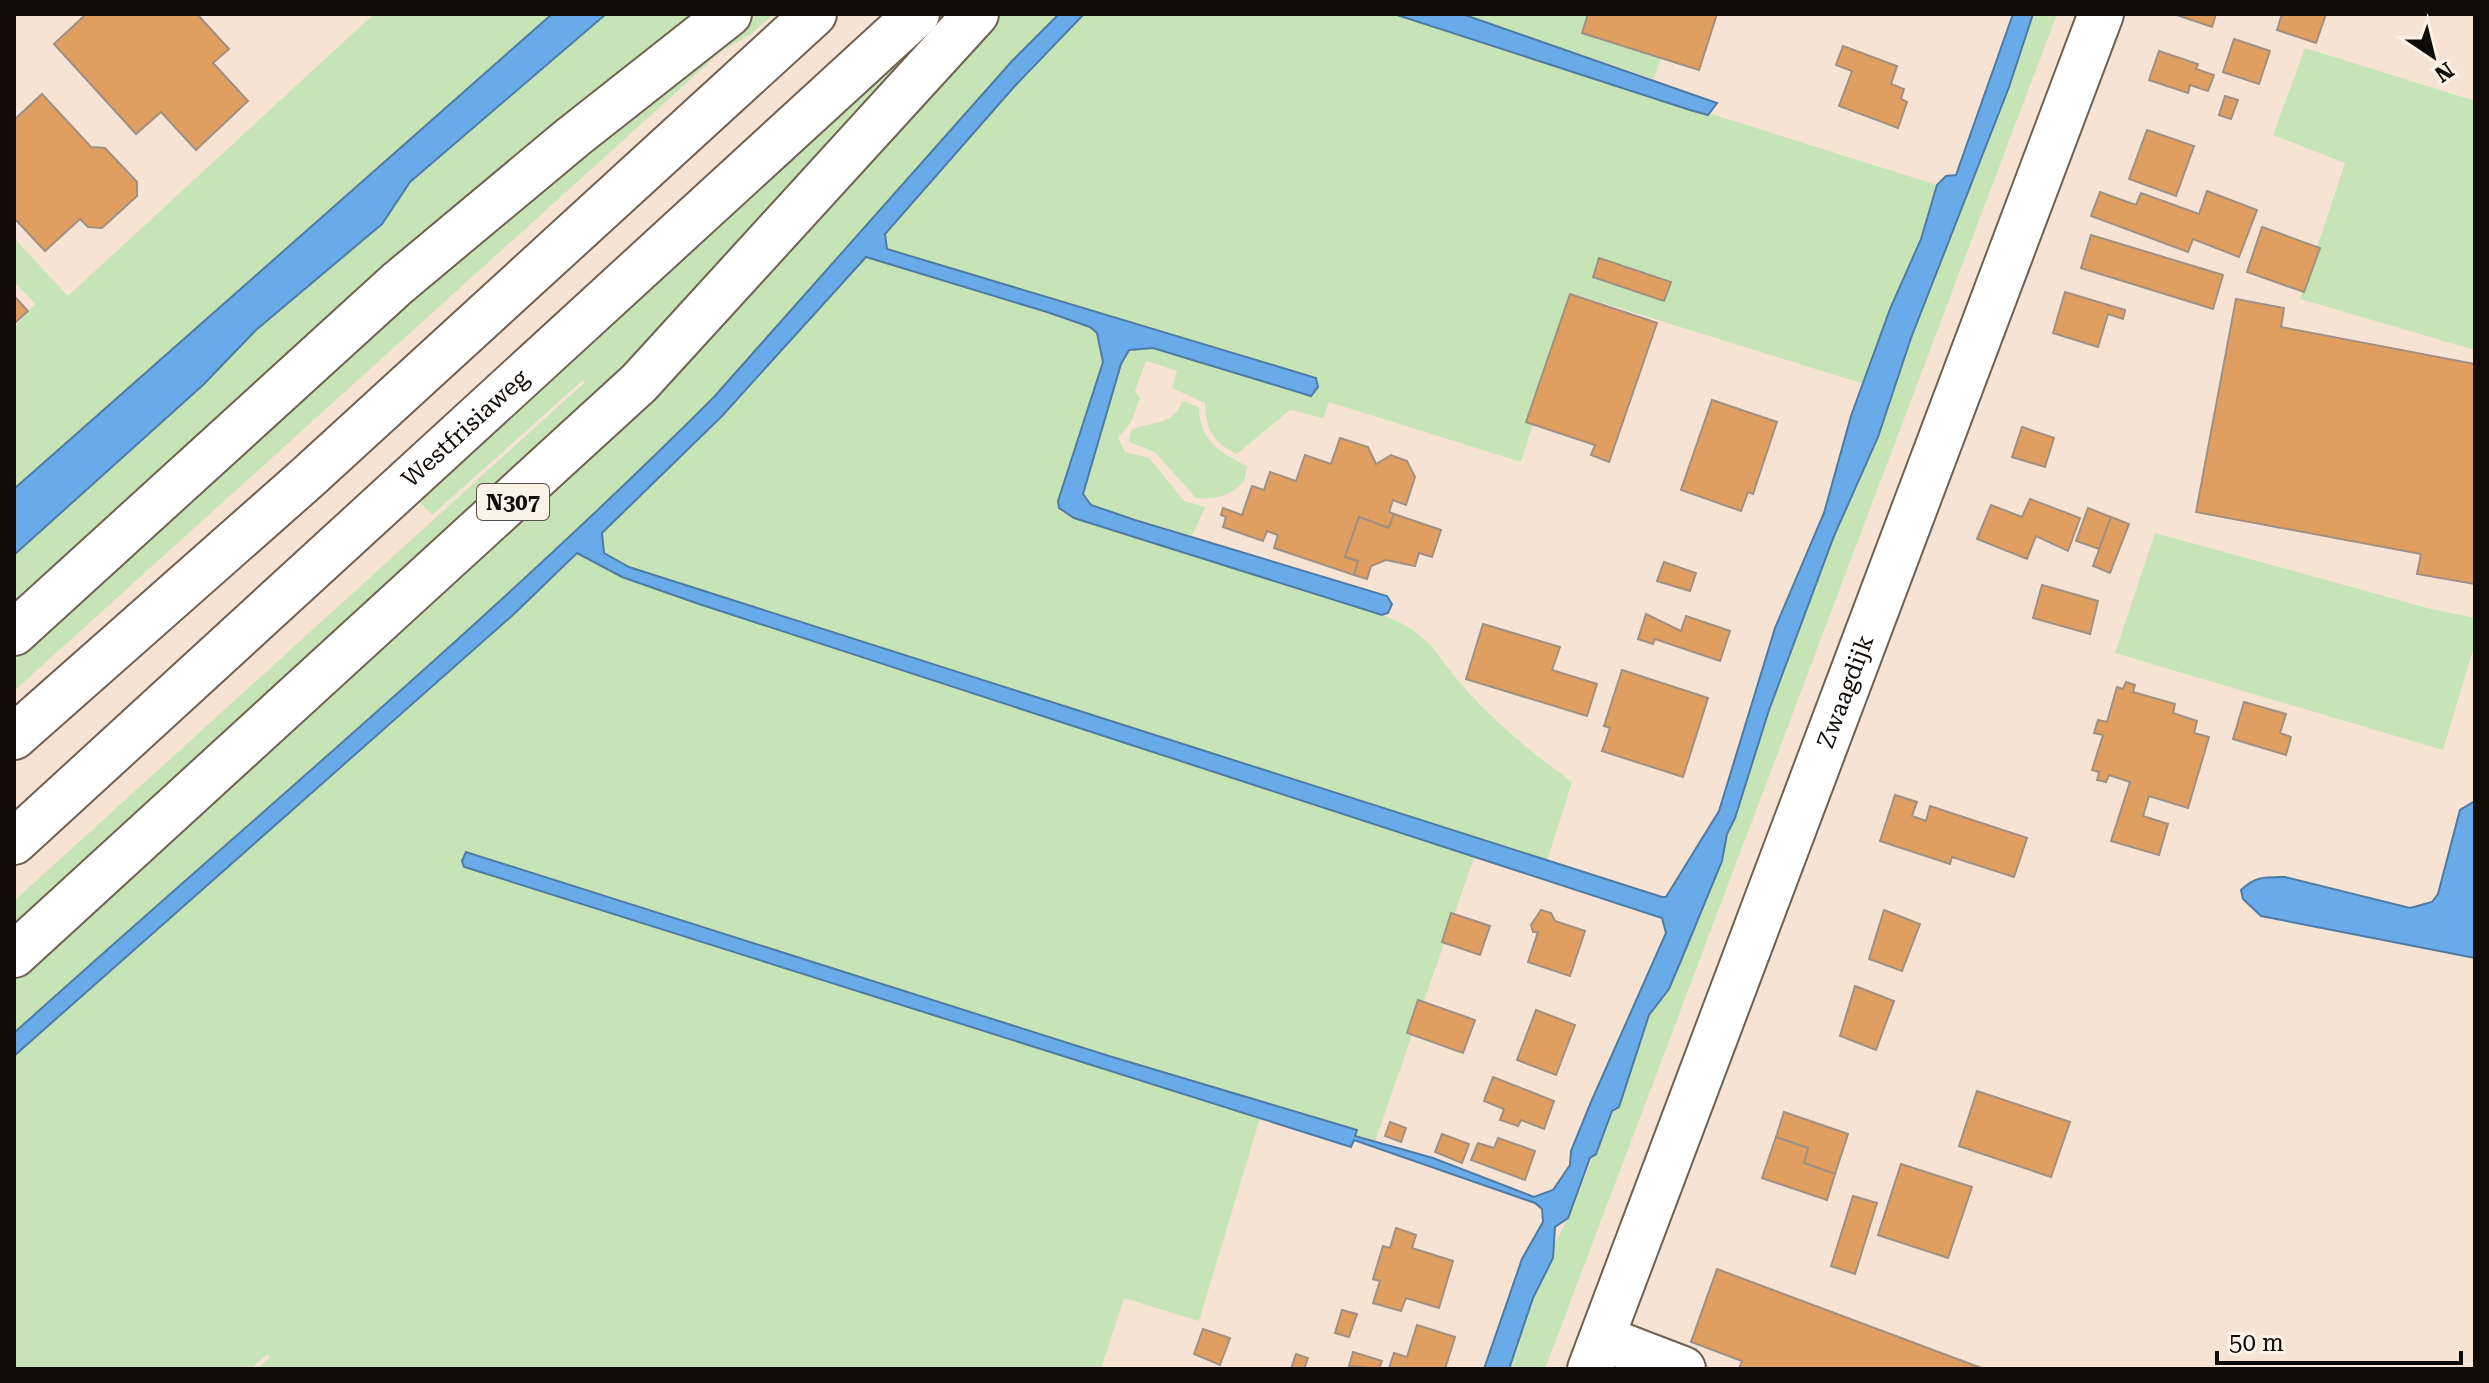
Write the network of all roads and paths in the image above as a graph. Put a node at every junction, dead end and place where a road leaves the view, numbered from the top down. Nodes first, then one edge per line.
1 (729, 14) edge
2 (814, 14) edge
3 (917, 14) edge
4 (976, 14) edge
5 (2101, 14) edge
6 (14, 633) edge
7 (14, 737) edge
8 (14, 842) edge
9 (14, 955) edge
10 (1596, 1353) edge
11 (1683, 1369) edge

1 - 6 main road
2 - 7 main road
3 - 8 main road, Westfrisiaweg
4 - 9 main road, N307
5 - 10 main road, Zwaagdijk
10 - 11 main road

